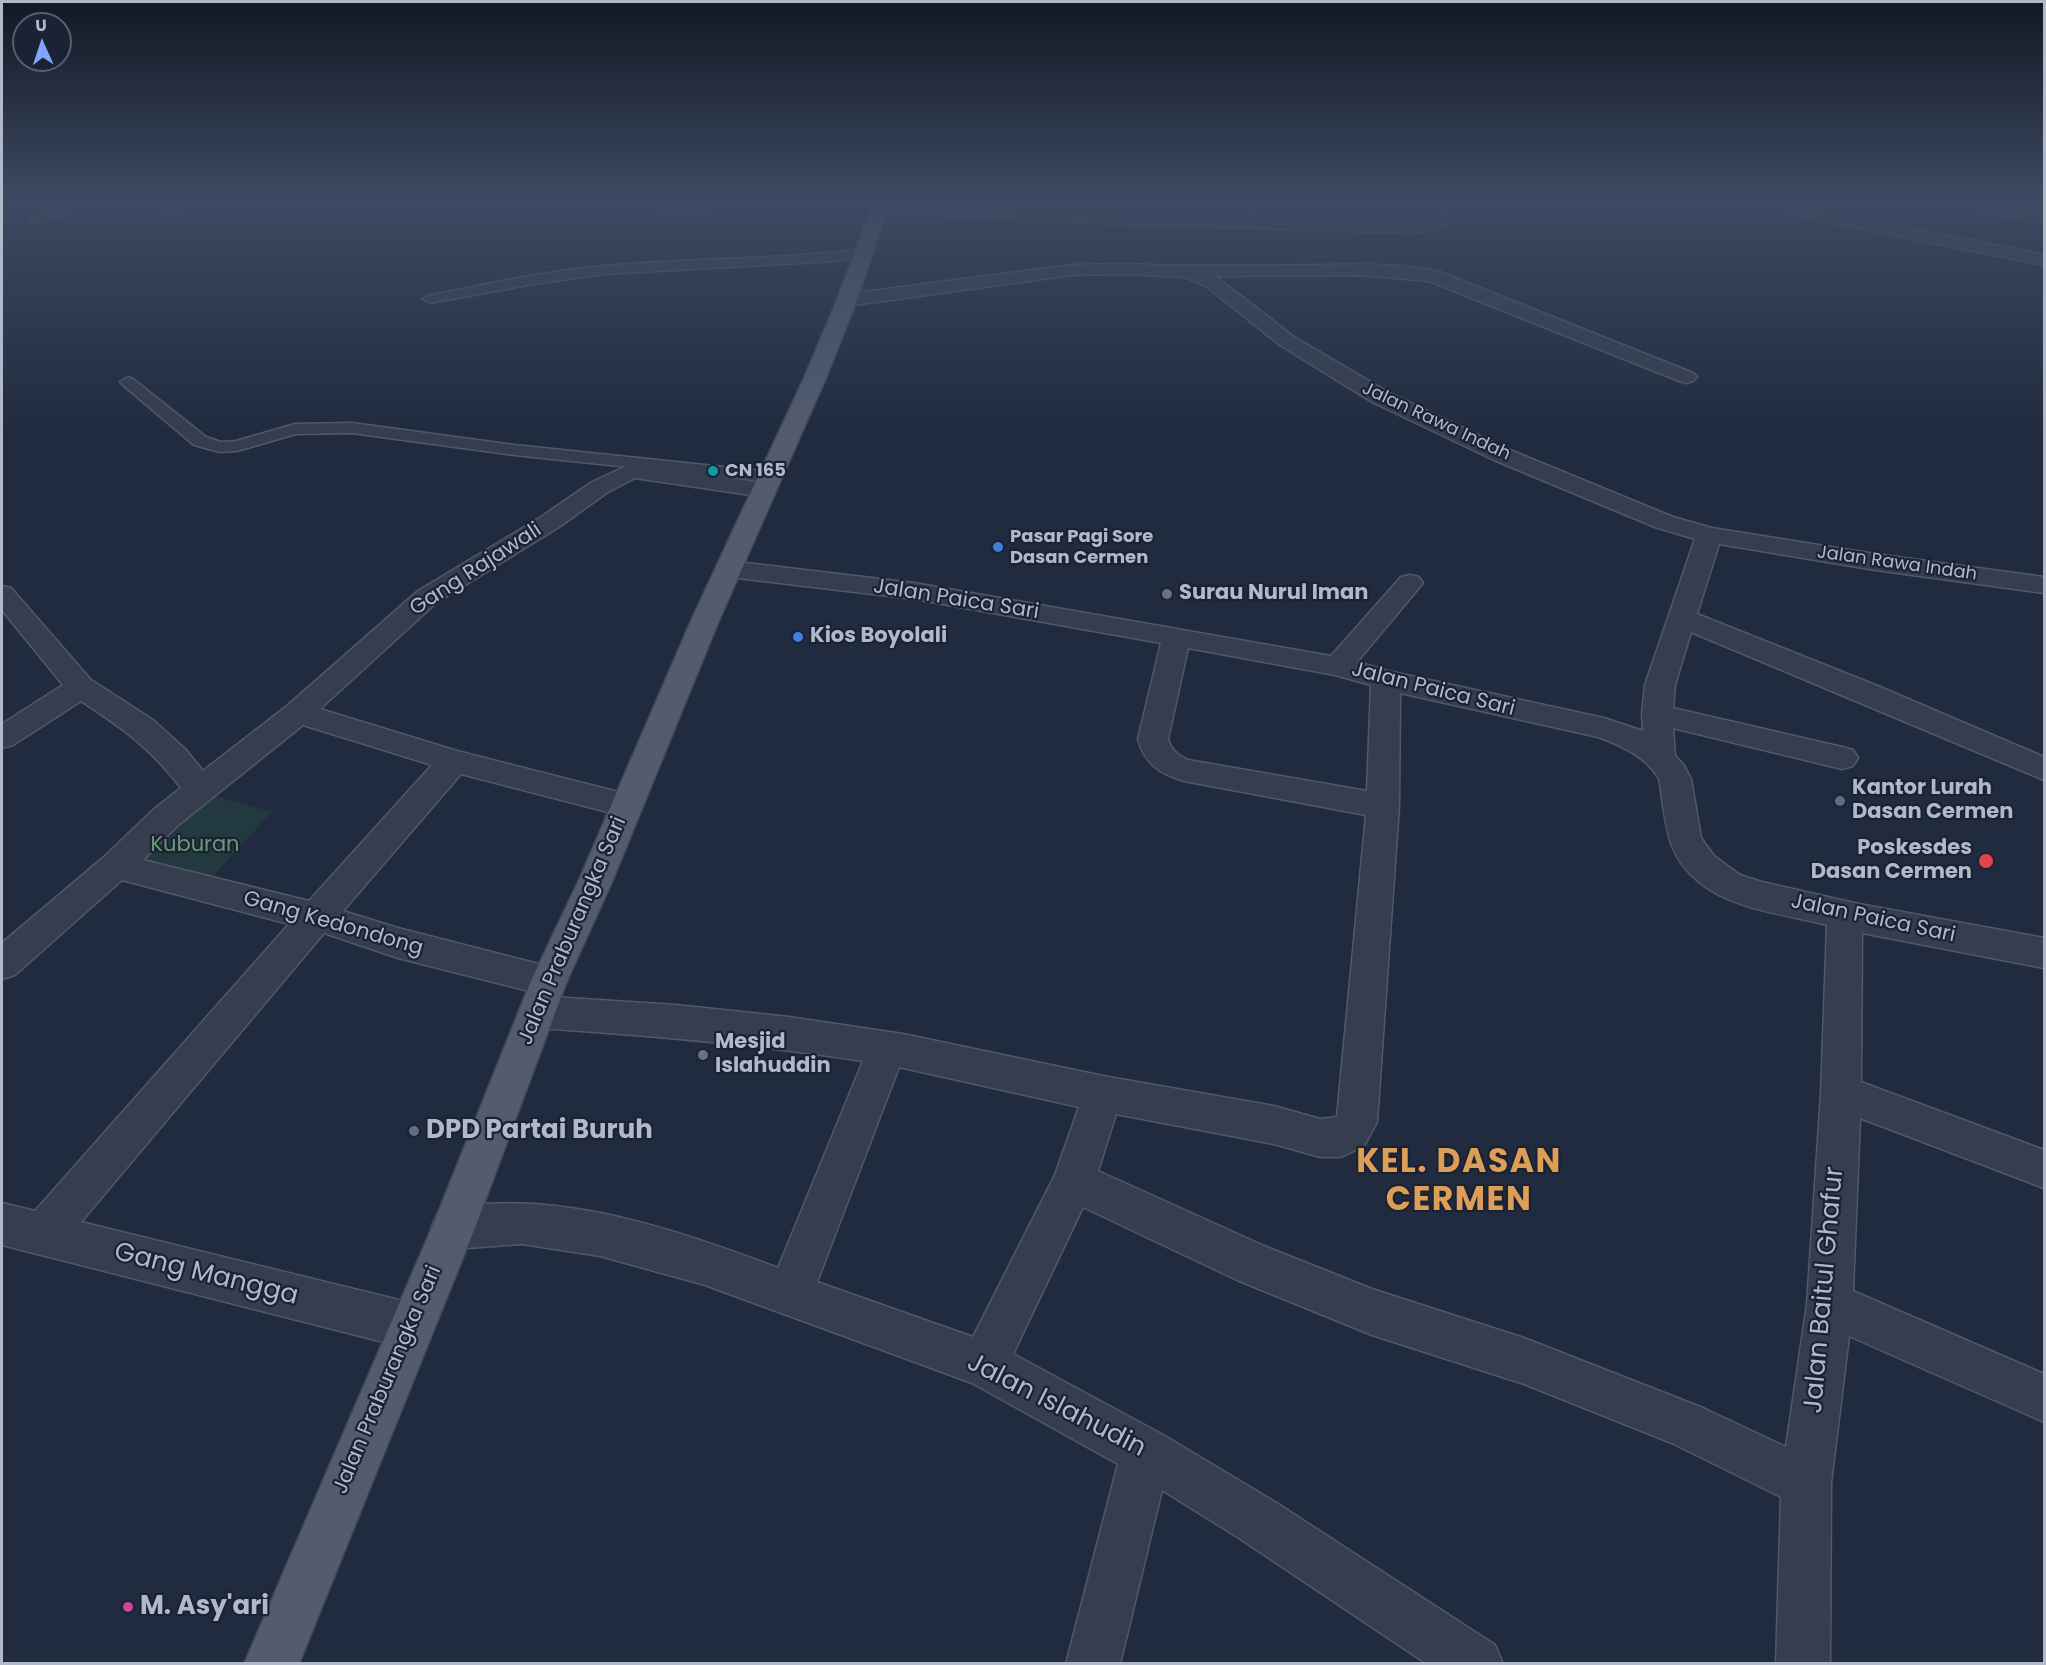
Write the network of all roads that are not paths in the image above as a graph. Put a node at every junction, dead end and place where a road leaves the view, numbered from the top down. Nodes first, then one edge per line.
1 (538, 279) edge
2 (855, 279) edge
3 (998, 279) edge
4 (1207, 279) edge
5 (1441, 279) edge
6 (430, 299) dead end
7 (847, 300) junction
8 (1686, 376) dead end
9 (128, 382) dead end
10 (768, 484) junction
11 (1709, 535) junction
12 (729, 569) junction
13 (1410, 583) dead end
14 (2044, 585) edge
15 (2, 594) edge
16 (1681, 618) junction
17 (1176, 639) junction
18 (1338, 666) junction
19 (1386, 680) junction
20 (81, 687) junction
21 (298, 713) junction
22 (1657, 714) junction
23 (2, 738) edge
24 (1660, 758) junction
25 (1842, 758) dead end
26 (454, 761) junction
27 (2044, 769) edge
28 (200, 790) junction
29 (627, 805) junction
30 (1383, 806) junction
31 (116, 866) junction
32 (1845, 916) junction
33 (317, 917) junction
34 (2044, 953) edge
35 (2, 964) edge
36 (543, 997) junction
37 (887, 1049) junction
38 (1841, 1093) junction
39 (1103, 1094) junction
40 (2044, 1169) edge
41 (1074, 1181) junction
42 (2, 1224) edge
43 (453, 1228) junction
44 (44, 1234) junction
45 (789, 1295) junction
46 (1830, 1304) junction
47 (411, 1326) junction
48 (984, 1364) junction
49 (2044, 1398) edge
50 (1146, 1452) junction
51 (1806, 1483) junction
52 (271, 1664) edge
53 (1093, 1664) edge
54 (1476, 1664) edge
55 (1803, 1664) edge

1 - 6 lane
2 - 7 main road, Jalan Praburangka Sari
3 - 7 street, Jalan Rawa Indah
4 - 11 street, Jalan Rawa Indah
5 - 8 street
7 - 10 main road, Jalan Praburangka Sari
9 - 10 lane
10 - 12 main road, Jalan Praburangka Sari
10 - 21 street, Gang Rajawali
11 - 14 street, Jalan Rawa Indah
11 - 16 street
12 - 17 street, Jalan Paica Sari
12 - 29 main road, Jalan Praburangka Sari
13 - 18 street
15 - 20 street
16 - 22 street
16 - 27 street
17 - 18 street, Jalan Paica Sari
17 - 30 street
18 - 19 street, Jalan Paica Sari
19 - 24 street, Jalan Paica Sari
19 - 30 street, Gang Kedondong
20 - 23 street
20 - 28 street
21 - 26 street
21 - 28 street, Gang Rajawali
22 - 24 street
22 - 25 street
24 - 32 street, Jalan Paica Sari
26 - 29 street
26 - 33 street
28 - 31 street, Gang Rajawali
29 - 36 main road, Jalan Praburangka Sari
30 - 39 street, Gang Kedondong
31 - 33 street, Gang Kedondong
31 - 35 street, Gang Rajawali
32 - 34 street, Jalan Paica Sari
32 - 38 street, Jalan Baitul Ghafur
33 - 36 street, Gang Kedondong
33 - 44 street
36 - 37 street, Gang Kedondong
36 - 43 main road, Jalan Praburangka Sari
37 - 39 street, Gang Kedondong
37 - 45 street
38 - 40 street
38 - 46 street, Jalan Baitul Ghafur
39 - 41 street
41 - 48 street
41 - 51 street
42 - 44 street, Gang Mangga
43 - 45 street, Jalan Islahudin
43 - 47 main road, Jalan Praburangka Sari
44 - 47 street, Gang Mangga
45 - 48 street, Jalan Islahudin
46 - 49 street
46 - 51 street, Jalan Baitul Ghafur
47 - 52 main road, Jalan Praburangka Sari
48 - 50 street, Jalan Islahudin
50 - 53 street
50 - 54 street, Jalan Islahudin
51 - 55 street, Jalan Baitul Ghafur

